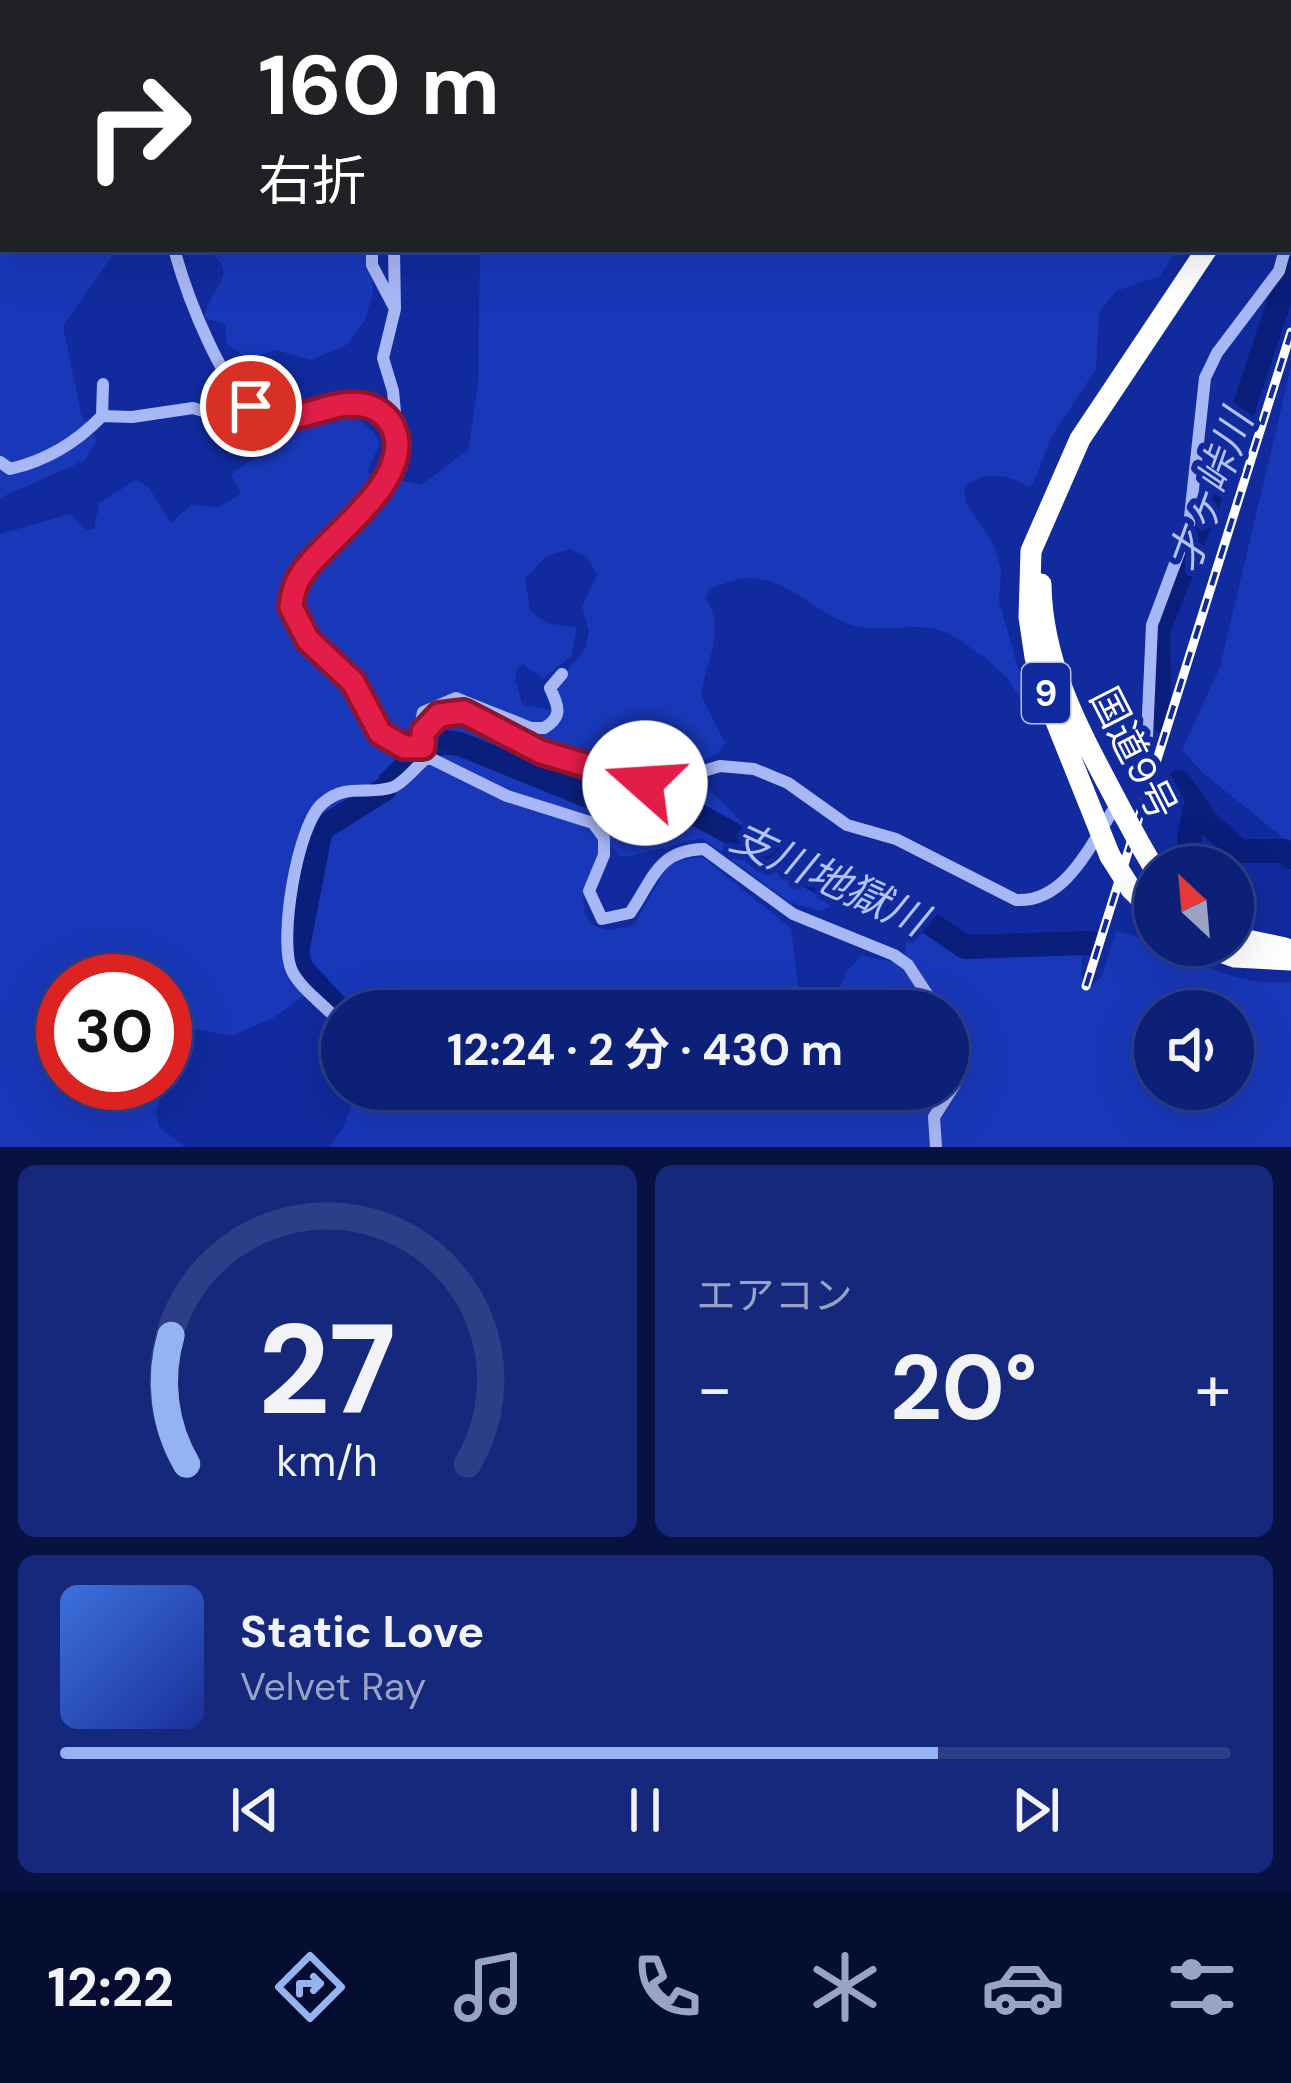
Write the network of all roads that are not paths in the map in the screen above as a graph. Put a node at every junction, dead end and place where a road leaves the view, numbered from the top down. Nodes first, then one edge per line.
1 (175, 252) edge
2 (372, 252) edge
3 (394, 252) edge
4 (1205, 252) edge
5 (1284, 252) edge
6 (395, 308) junction
7 (104, 384) dead end
8 (102, 416) junction
9 (264, 417) junction
10 (396, 432) junction
11 (0, 462) edge
12 (1044, 524) junction
13 (562, 674) dead end
14 (426, 727) junction
15 (425, 752) junction
16 (1145, 759) dead end
17 (1121, 809) junction
18 (1097, 832) junction
19 (1142, 846) edge
20 (1134, 892) edge
21 (1254, 944) edge
22 (1291, 949) edge
23 (1254, 959) edge
24 (1291, 960) edge
25 (924, 990) edge
26 (321, 1004) edge
27 (939, 1110) edge
28 (936, 1147) edge

1 - 9 street
2 - 6 street
3 - 6 street
4 - 12 highway, 国道9号 / 9
5 - 16 street
6 - 10 street
7 - 8 street
8 - 9 street
8 - 11 street
9 - 10 street
10 - 15 street
12 - 17 highway, 国道9号 / 9
12 - 18 highway, 国道9号 / 9
13 - 14 street
14 - 15 street
14 - 18 street
15 - 25 street
15 - 26 street
17 - 18 street
17 - 19 highway, 国道9号 / 9, bridge
18 - 20 highway, 国道9号 / 9, bridge
21 - 22 highway
23 - 24 highway
27 - 28 street

